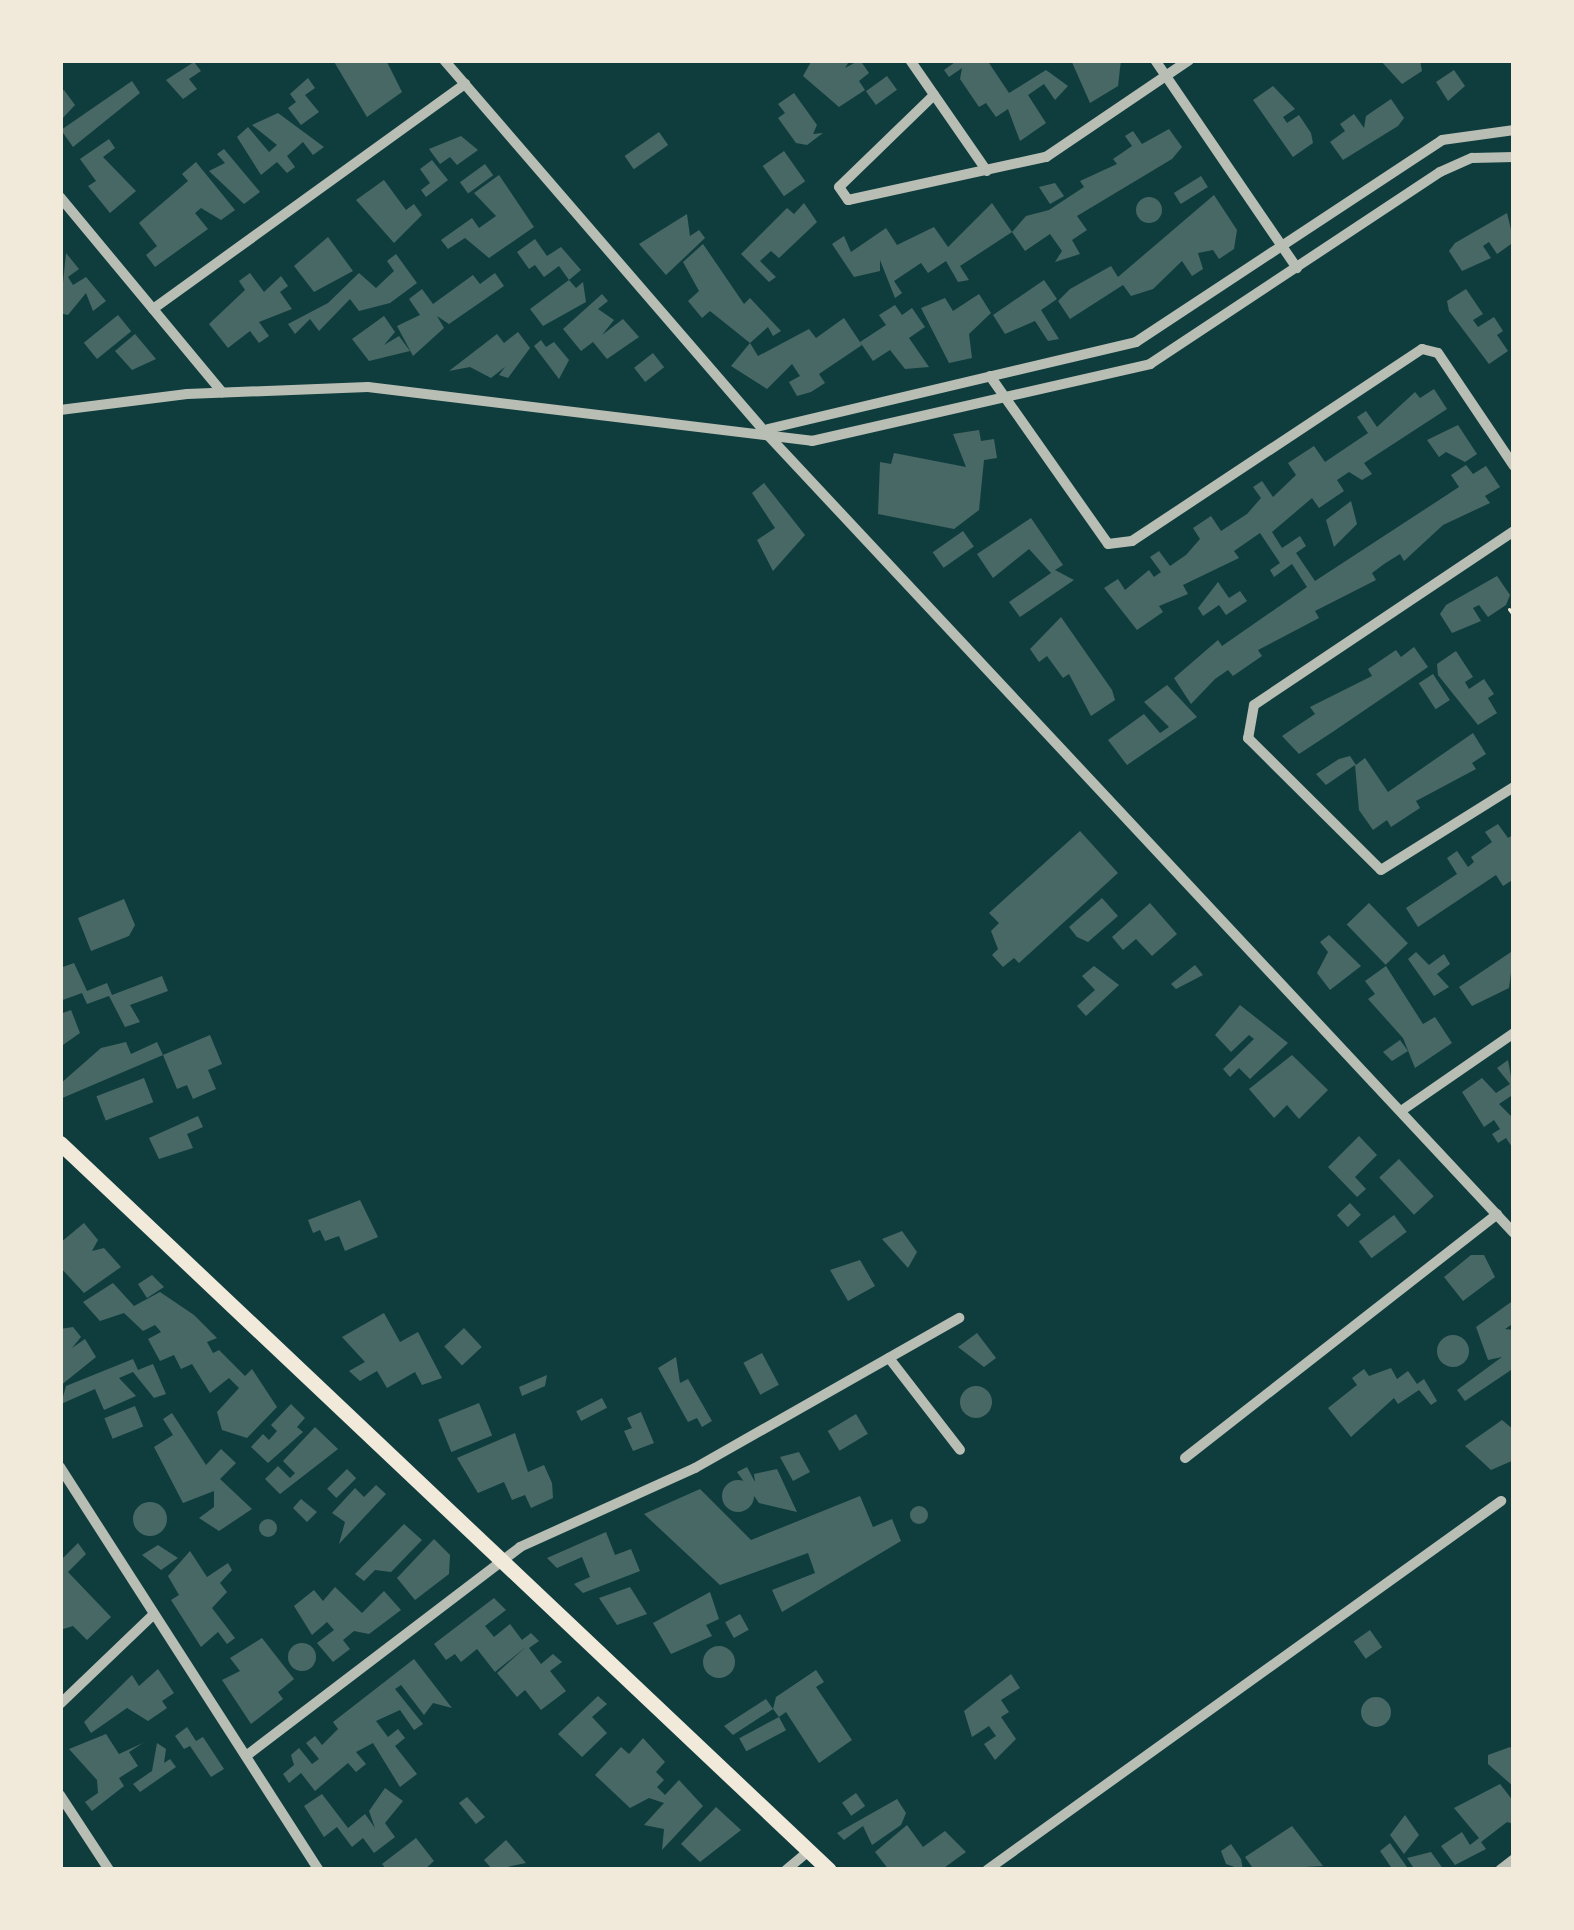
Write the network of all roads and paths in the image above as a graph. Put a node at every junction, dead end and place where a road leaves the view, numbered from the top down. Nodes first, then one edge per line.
1 (444, 60) edge
2 (910, 60) edge
3 (1155, 60) edge
4 (1189, 60) edge
5 (1166, 76) junction
6 (465, 84) junction
7 (934, 94) junction
8 (1514, 130) edge
9 (1514, 157) edge
10 (987, 172) junction
11 (60, 196) edge
12 (1283, 248) junction
13 (1297, 268) junction
14 (153, 309) junction
15 (990, 376) junction
16 (222, 392) junction
17 (1005, 399) junction
18 (60, 410) edge
19 (764, 430) junction
20 (1514, 466) edge
21 (1514, 530) edge
22 (1509, 609) dead end
23 (1514, 616) edge
24 (1514, 788) edge
25 (1514, 1033) edge
26 (1400, 1111) junction
27 (60, 1143) edge
28 (1497, 1214) junction
29 (1514, 1233) edge
30 (959, 1318) dead end
31 (889, 1358) junction
32 (960, 1450) dead end
33 (1185, 1458) dead end
34 (60, 1467) edge
35 (1501, 1501) dead end
36 (501, 1561) junction
37 (154, 1614) junction
38 (60, 1704) edge
39 (246, 1756) junction
40 (60, 1795) edge
41 (809, 1851) junction
42 (1514, 1859) edge
43 (109, 1870) edge
44 (319, 1870) edge
45 (786, 1870) edge
46 (829, 1870) edge
47 (987, 1870) edge
48 (1500, 1870) edge

1 - 6 street
2 - 7 street
3 - 5 street
4 - 5 street
5 - 10 street
5 - 12 street
6 - 14 street
6 - 19 street
7 - 10 street
7 - 10 street
8 - 12 street
9 - 13 street
11 - 14 street
12 - 13 street
12 - 15 street
13 - 17 street
14 - 16 street
15 - 17 street
15 - 19 street
16 - 18 street
16 - 19 street
17 - 19 street
17 - 20 street
19 - 26 street
21 - 24 street
22 - 23 path
25 - 26 street
26 - 28 street
27 - 36 main road
28 - 29 street
28 - 33 street
30 - 31 street
31 - 32 street
31 - 36 street
34 - 37 street
35 - 47 street
36 - 39 street
36 - 41 main road
37 - 38 street
37 - 39 street
39 - 44 street
40 - 43 street
41 - 45 street
41 - 46 main road
42 - 48 street

